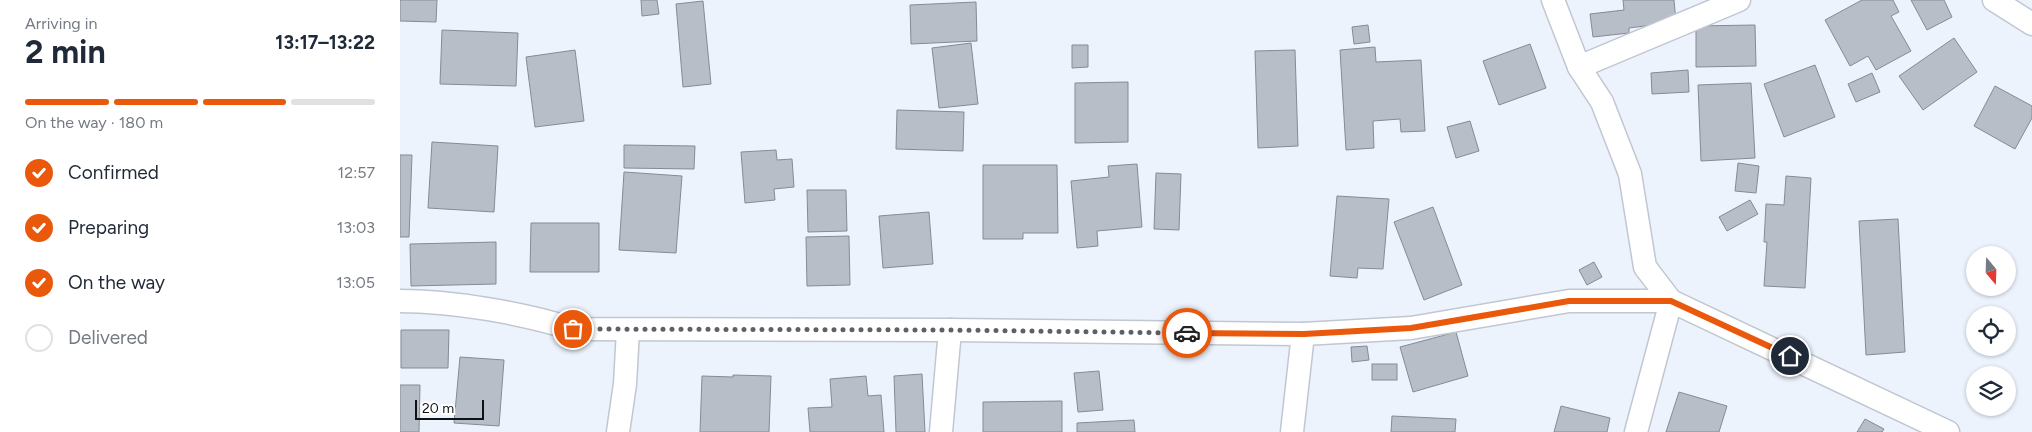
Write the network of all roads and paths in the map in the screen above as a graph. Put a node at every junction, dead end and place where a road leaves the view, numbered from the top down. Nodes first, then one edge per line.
1 (1553, 0) edge
2 (1739, 0) edge
3 (1994, 0) edge
4 (2032, 24) edge
5 (1579, 67) junction
6 (1671, 301) junction
7 (400, 302) edge
8 (628, 330) junction
9 (950, 330) junction
10 (1304, 334) junction
11 (618, 432) edge
12 (941, 432) edge
13 (1292, 432) edge
14 (1636, 432) edge
15 (1948, 432) edge

1 - 5 street
2 - 5 street
3 - 4 street
5 - 6 street
6 - 10 street
6 - 14 street
6 - 15 street
7 - 8 street
8 - 9 street
8 - 11 street
9 - 10 street
9 - 12 street
10 - 13 street

